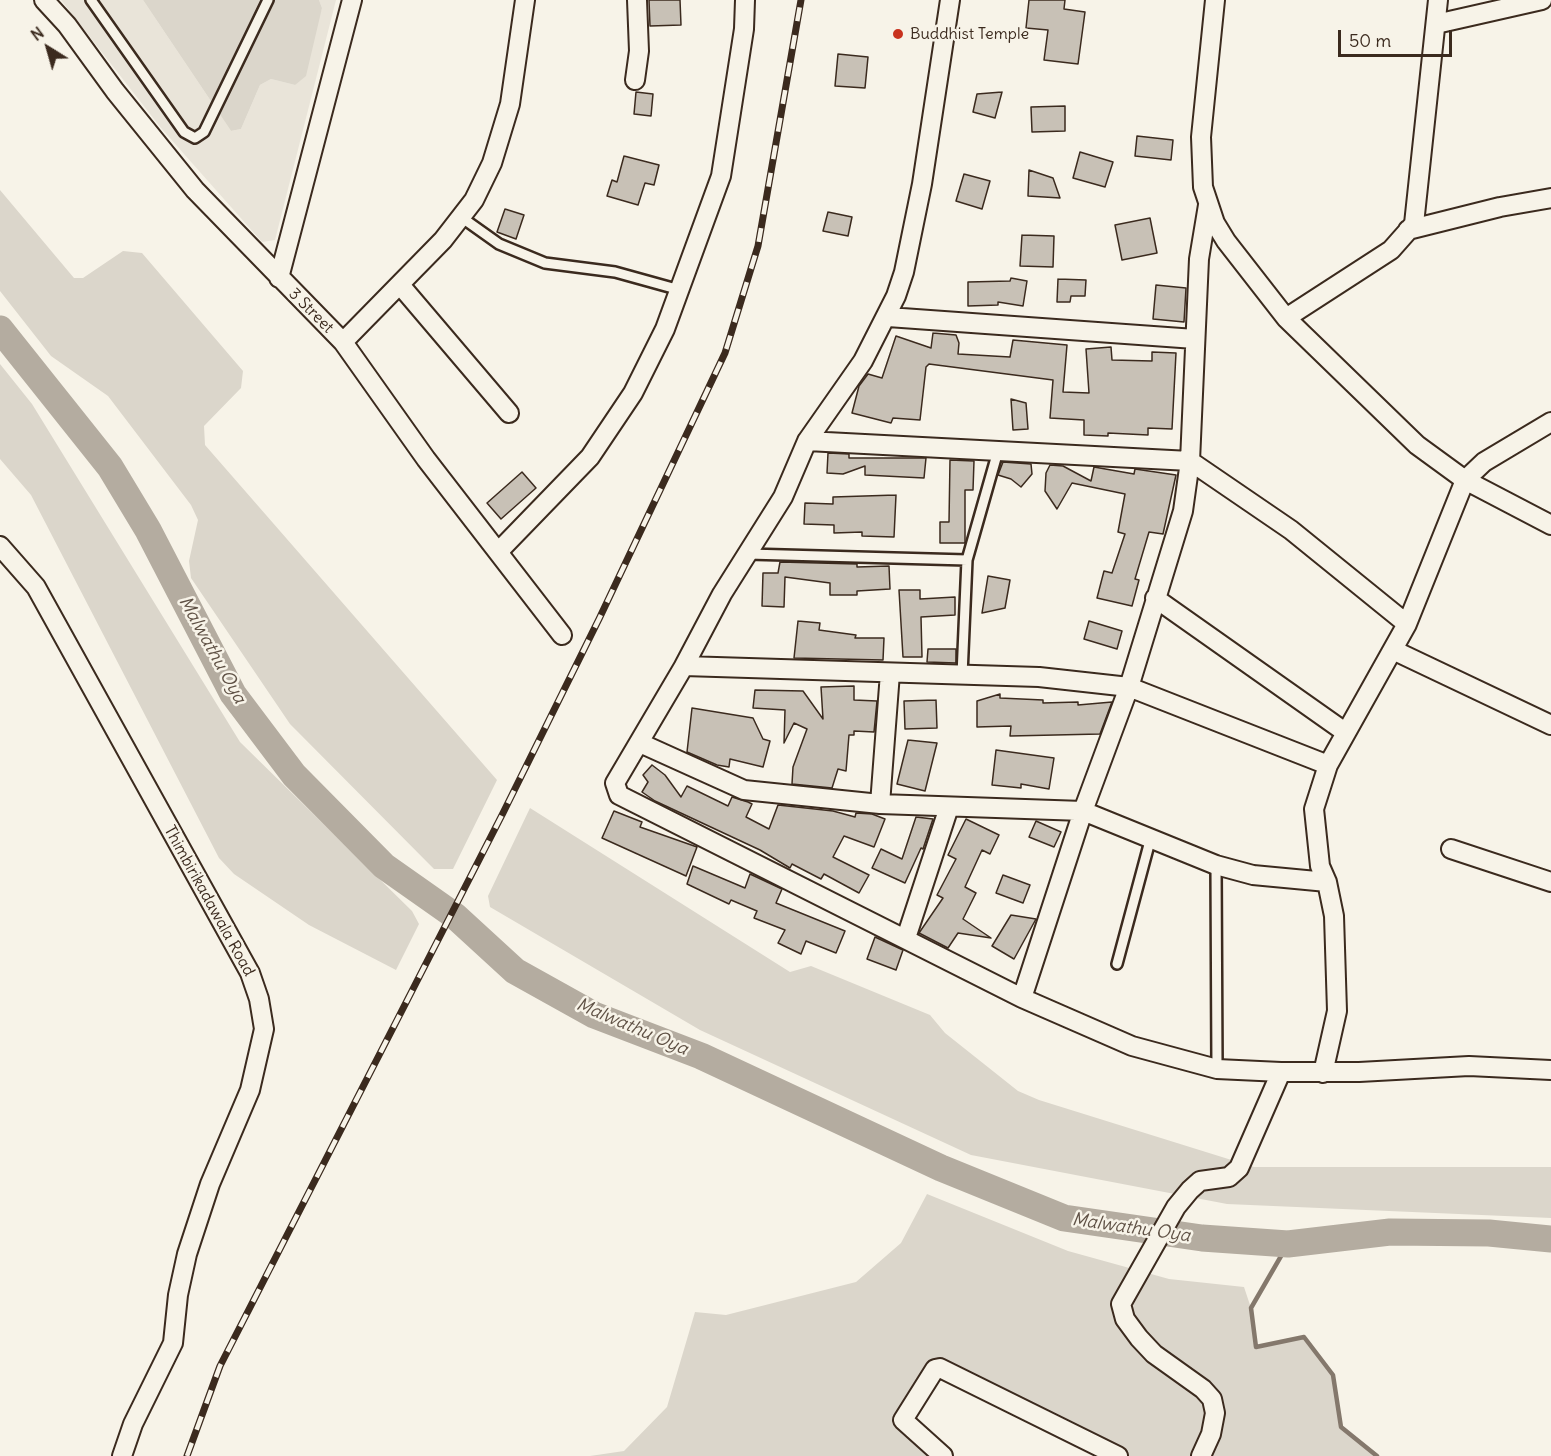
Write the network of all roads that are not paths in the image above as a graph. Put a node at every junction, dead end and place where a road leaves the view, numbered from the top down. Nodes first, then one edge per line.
1 (44, 0) edge
2 (91, 0) edge
3 (268, 0) edge
4 (352, 0) edge
5 (525, 0) edge
6 (637, 0) edge
7 (745, 0) edge
8 (950, 0) edge
9 (1215, 0) edge
10 (1438, 0) edge
11 (1542, 0) edge
12 (1436, 24) junction
13 (635, 80) dead end
14 (1551, 198) edge
15 (1208, 205) junction
16 (461, 217) junction
17 (1408, 231) junction
18 (279, 278) junction
19 (401, 286) junction
20 (681, 291) junction
21 (888, 317) junction
22 (1286, 318) junction
23 (1196, 339) junction
24 (343, 342) junction
25 (509, 413) dead end
26 (1551, 422) edge
27 (807, 441) junction
28 (998, 451) junction
29 (1190, 461) junction
30 (1465, 480) junction
31 (1551, 525) edge
32 (0, 546) edge
33 (498, 552) junction
34 (748, 554) junction
35 (967, 560) junction
36 (1155, 598) junction
37 (1407, 624) junction
38 (562, 635) dead end
39 (1393, 650) junction
40 (684, 666) junction
41 (890, 673) junction
42 (962, 675) junction
43 (1129, 687) junction
44 (1551, 724) edge
45 (1345, 732) junction
46 (640, 743) junction
47 (1328, 765) junction
48 (880, 804) junction
49 (950, 807) junction
50 (1083, 812) junction
51 (1150, 841) junction
52 (1451, 849) dead end
53 (1216, 865) junction
54 (1327, 882) junction
55 (1551, 882) edge
56 (906, 938) junction
57 (1117, 964) dead end
58 (1022, 998) junction
59 (1217, 1070) junction
60 (1551, 1070) edge
61 (1281, 1072) junction
62 (1323, 1073) junction
63 (124, 1456) edge
64 (943, 1456) edge
65 (1118, 1456) edge
66 (1201, 1456) edge

1 - 18 street, 3 Street
2 - 3 lane
4 - 18 street
5 - 16 street
6 - 13 street
7 - 20 street
8 - 21 street
9 - 15 street
10 - 12 street
11 - 12 street
12 - 17 street
14 - 17 street
15 - 22 street
15 - 23 street
16 - 19 street
16 - 20 lane
17 - 22 street
18 - 24 street, 3 Street
19 - 24 street
19 - 25 street
20 - 33 street
21 - 23 street
21 - 27 street
22 - 30 street
23 - 29 street
24 - 33 street, 3 Street
26 - 30 street
27 - 28 street
27 - 34 street
28 - 29 street
28 - 35 lane
29 - 36 street
29 - 37 street
30 - 31 street
30 - 37 street
32 - 63 street, Thimbirikadawala Road
33 - 38 street, 3 Street
34 - 35 lane
34 - 40 street
35 - 42 lane
36 - 43 street
36 - 45 street
37 - 39 street
39 - 44 street
39 - 45 street
40 - 41 street
40 - 46 street
41 - 42 street
41 - 48 street
42 - 43 street
43 - 47 street
43 - 50 street
45 - 47 street
46 - 48 street
46 - 56 street
47 - 54 street
48 - 49 street
49 - 50 street
49 - 56 street
50 - 51 street
50 - 58 street
51 - 53 street
51 - 57 lane
52 - 55 street
53 - 54 street
53 - 59 lane
54 - 62 street
56 - 58 street
58 - 59 street
59 - 61 street
60 - 62 street
61 - 62 street
61 - 66 street
64 - 65 street

